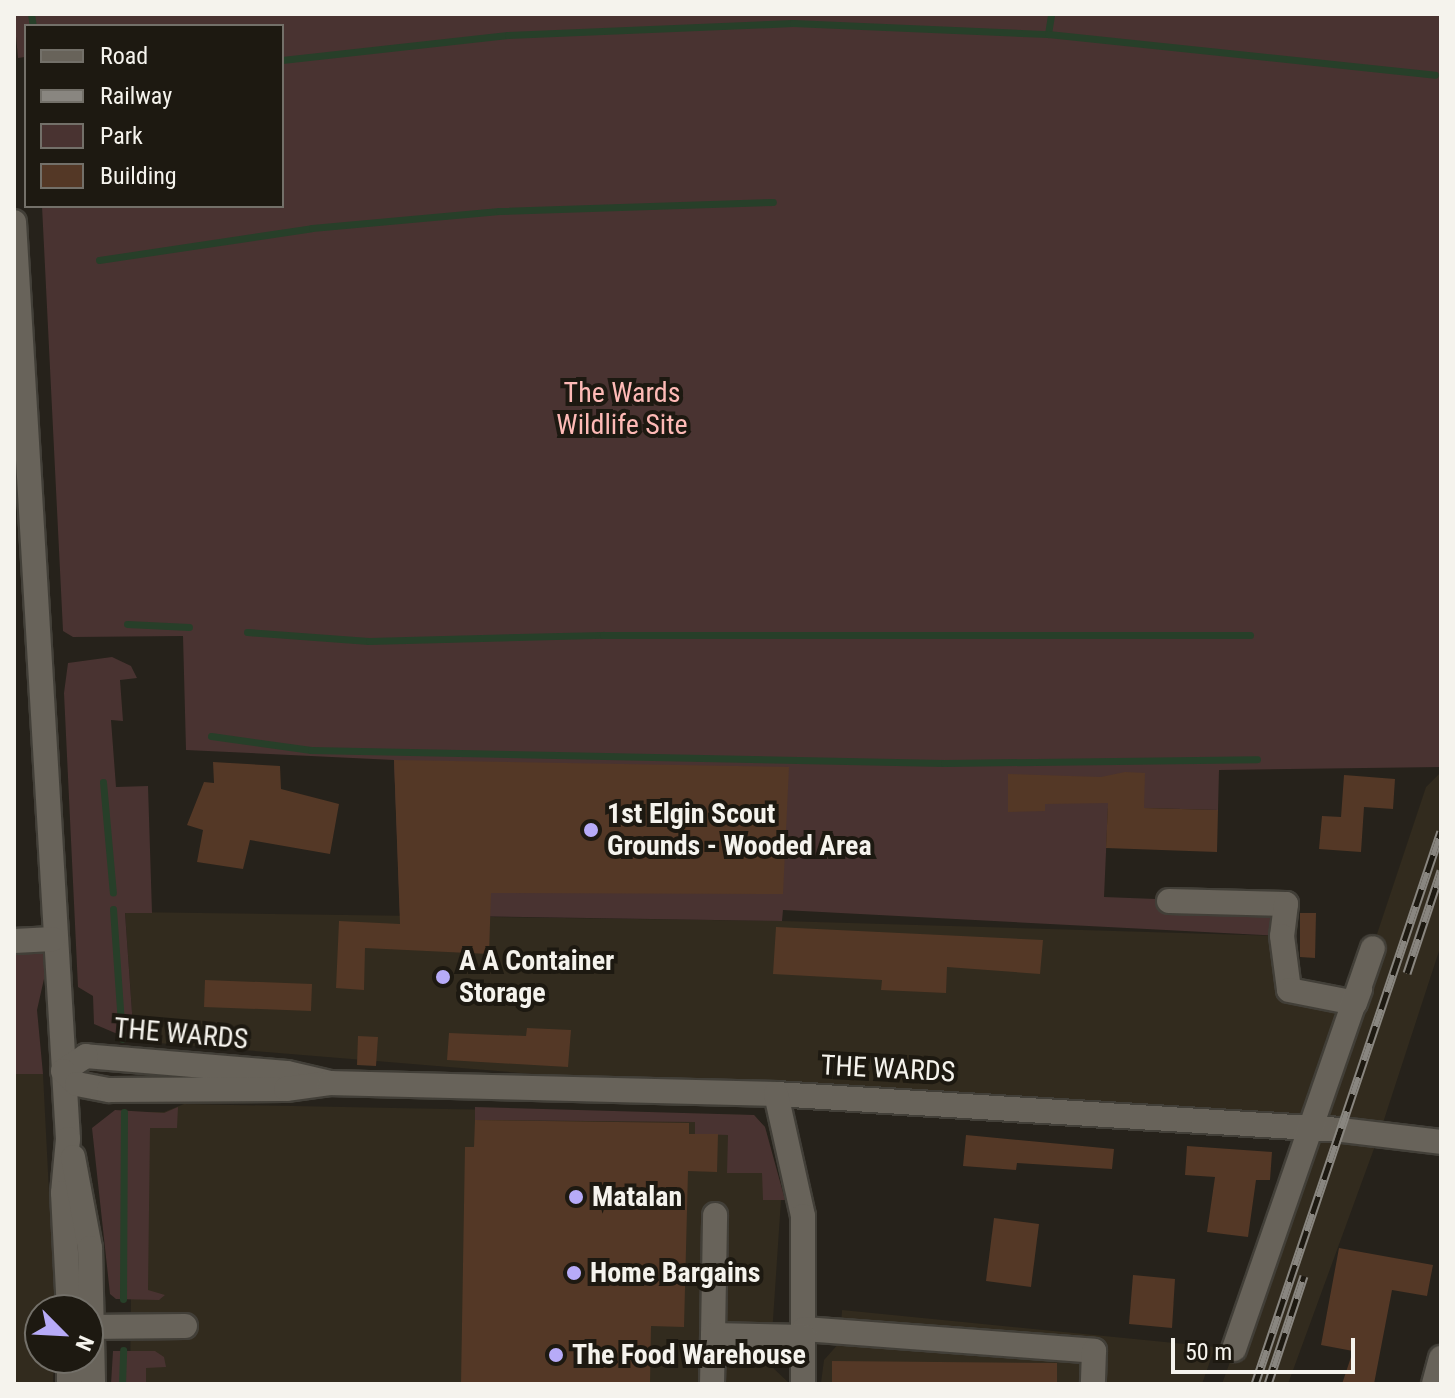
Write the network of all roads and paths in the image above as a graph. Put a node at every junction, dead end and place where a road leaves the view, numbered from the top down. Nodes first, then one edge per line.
1 (14, 222) edge
2 (16, 276) edge
3 (1169, 901) dead end
4 (53, 939) junction
5 (14, 941) edge
6 (61, 1035) junction
7 (86, 1056) junction
8 (63, 1071) junction
9 (330, 1083) junction
10 (96, 1089) junction
11 (776, 1094) junction
12 (67, 1128) junction
13 (1314, 1128) junction
14 (1441, 1142) edge
15 (715, 1215) dead end
16 (68, 1294) edge
17 (89, 1294) edge
18 (185, 1326) dead end
19 (104, 1327) edge
20 (804, 1333) junction
21 (713, 1335) junction
22 (1234, 1349) dead end
23 (1441, 1358) edge
24 (712, 1384) edge
25 (803, 1384) edge
26 (1093, 1384) edge
27 (1434, 1384) edge

1 - 2 street
2 - 4 street
3 - 13 street
4 - 5 street
4 - 6 street
6 - 7 street
6 - 8 street
7 - 8 street, THE WARDS
7 - 9 street, THE WARDS
8 - 10 street, THE WARDS
8 - 12 street
9 - 10 street, THE WARDS
9 - 11 street, THE WARDS
10 - 12 street
11 - 13 street, THE WARDS
11 - 20 street
12 - 16 street
12 - 17 street
13 - 14 street, THE WARDS
13 - 22 street
15 - 21 street
18 - 19 street
20 - 21 street
20 - 25 street
20 - 26 street
21 - 24 street
23 - 27 street

